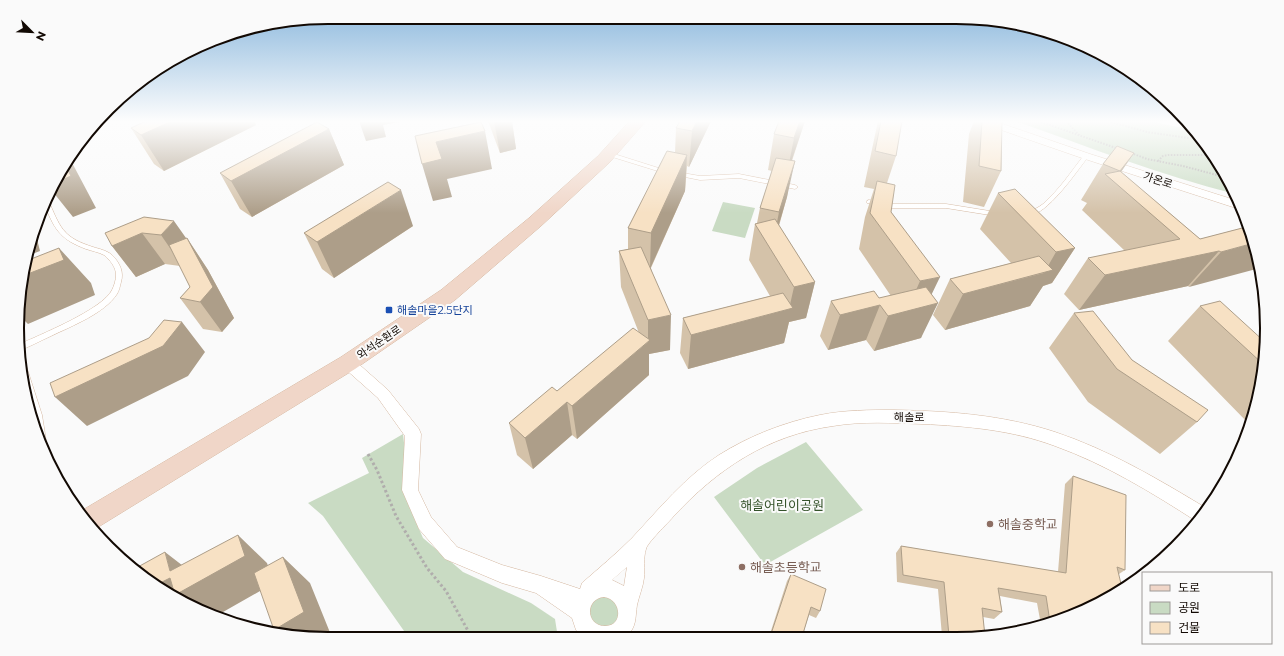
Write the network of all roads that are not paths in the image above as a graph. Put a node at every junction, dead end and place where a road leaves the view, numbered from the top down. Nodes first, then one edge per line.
1 (610, 152) edge
2 (1073, 152) edge
3 (608, 154) junction
4 (1086, 156) junction
5 (795, 187) dead end
6 (869, 202) dead end
7 (1233, 203) edge
8 (49, 208) edge
9 (1005, 215) edge
10 (1026, 215) edge
11 (25, 345) edge
12 (348, 363) junction
13 (32, 395) edge
14 (39, 424) edge
15 (1198, 512) edge
16 (91, 518) edge
17 (637, 545) junction
18 (627, 609) junction
19 (581, 617) edge
20 (590, 632) edge
21 (617, 632) edge

1 - 3 street, 와석순환로
2 - 4 street, 가온로
3 - 5 lane
3 - 12 street, 와석순환로
4 - 7 street, 가온로
4 - 10 lane
6 - 9 lane
8 - 11 lane
12 - 16 street, 와석순환로
12 - 19 street
13 - 14 lane
15 - 17 street, 해솔로
17 - 18 street
17 - 19 street, 해솔로
18 - 19 street
18 - 21 street
19 - 20 street

